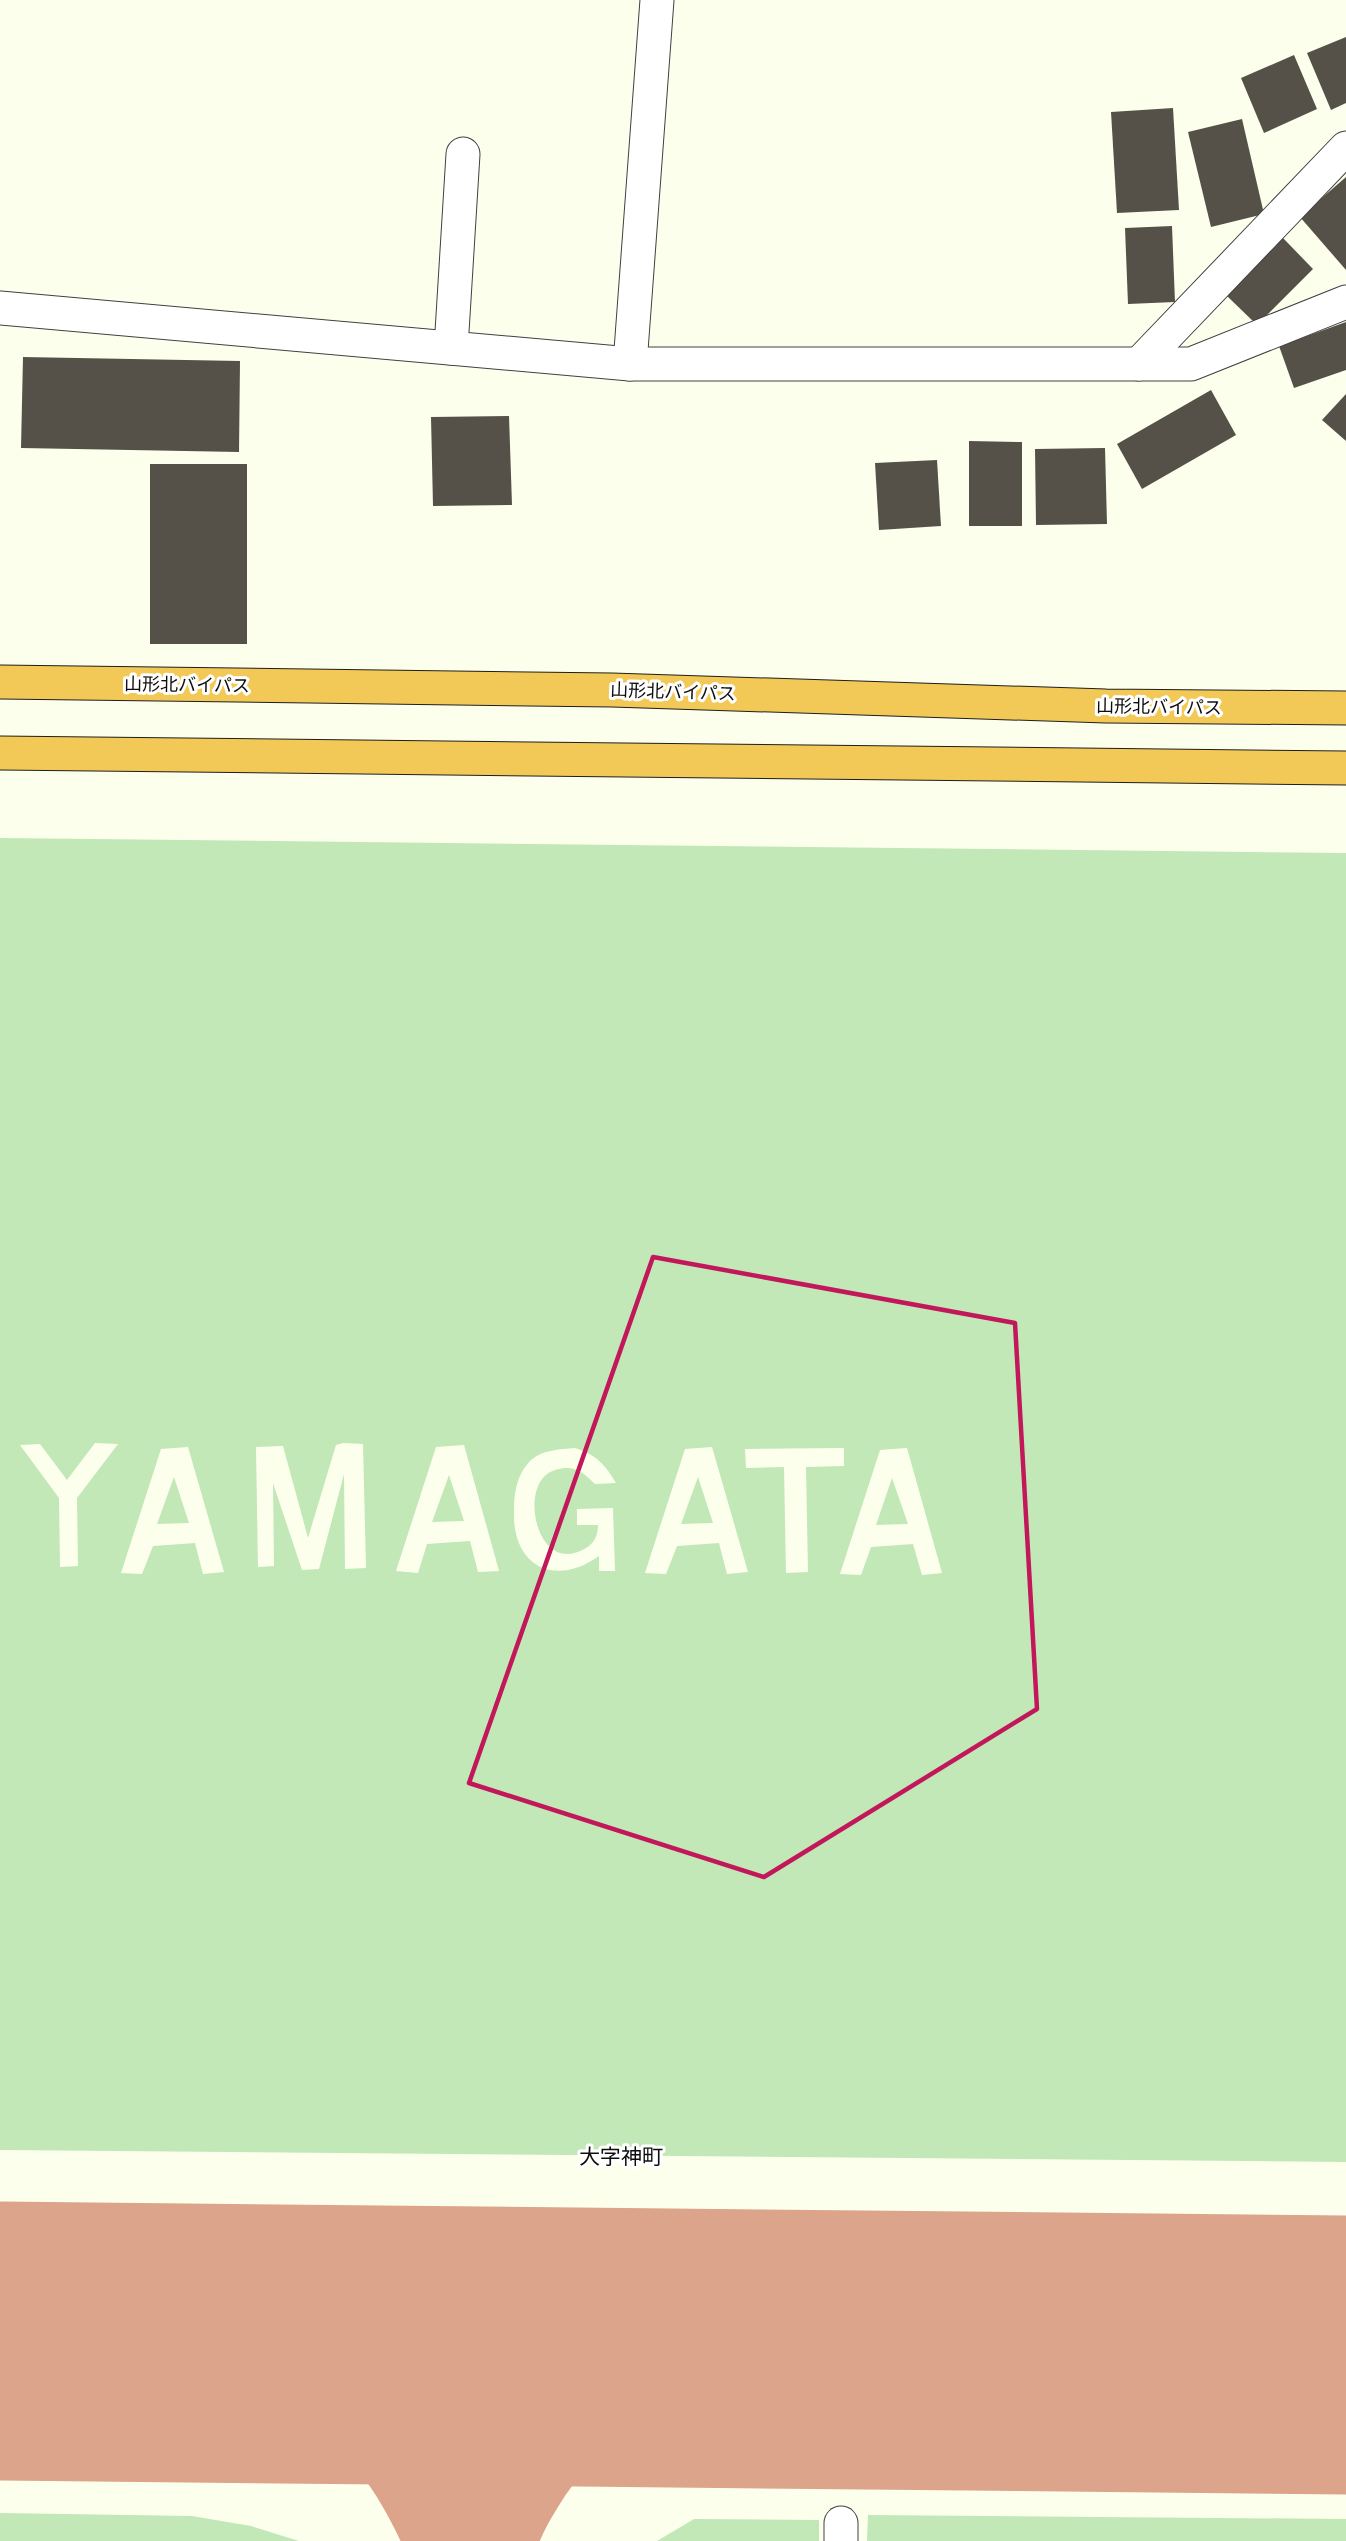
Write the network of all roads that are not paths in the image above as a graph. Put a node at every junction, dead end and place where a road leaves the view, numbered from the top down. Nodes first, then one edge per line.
1 (657, 0) edge
2 (1346, 148) edge
3 (463, 154) dead end
4 (1346, 302) edge
5 (0, 308) edge
6 (451, 348) junction
7 (630, 364) junction
8 (1139, 364) junction
9 (0, 682) edge
10 (1346, 708) edge
11 (0, 753) edge
12 (1346, 768) edge

1 - 7 lane
2 - 8 lane
3 - 6 lane
4 - 8 lane
5 - 6 lane
6 - 7 lane
7 - 8 lane
9 - 10 highway, 山形北バイパス
11 - 12 highway

